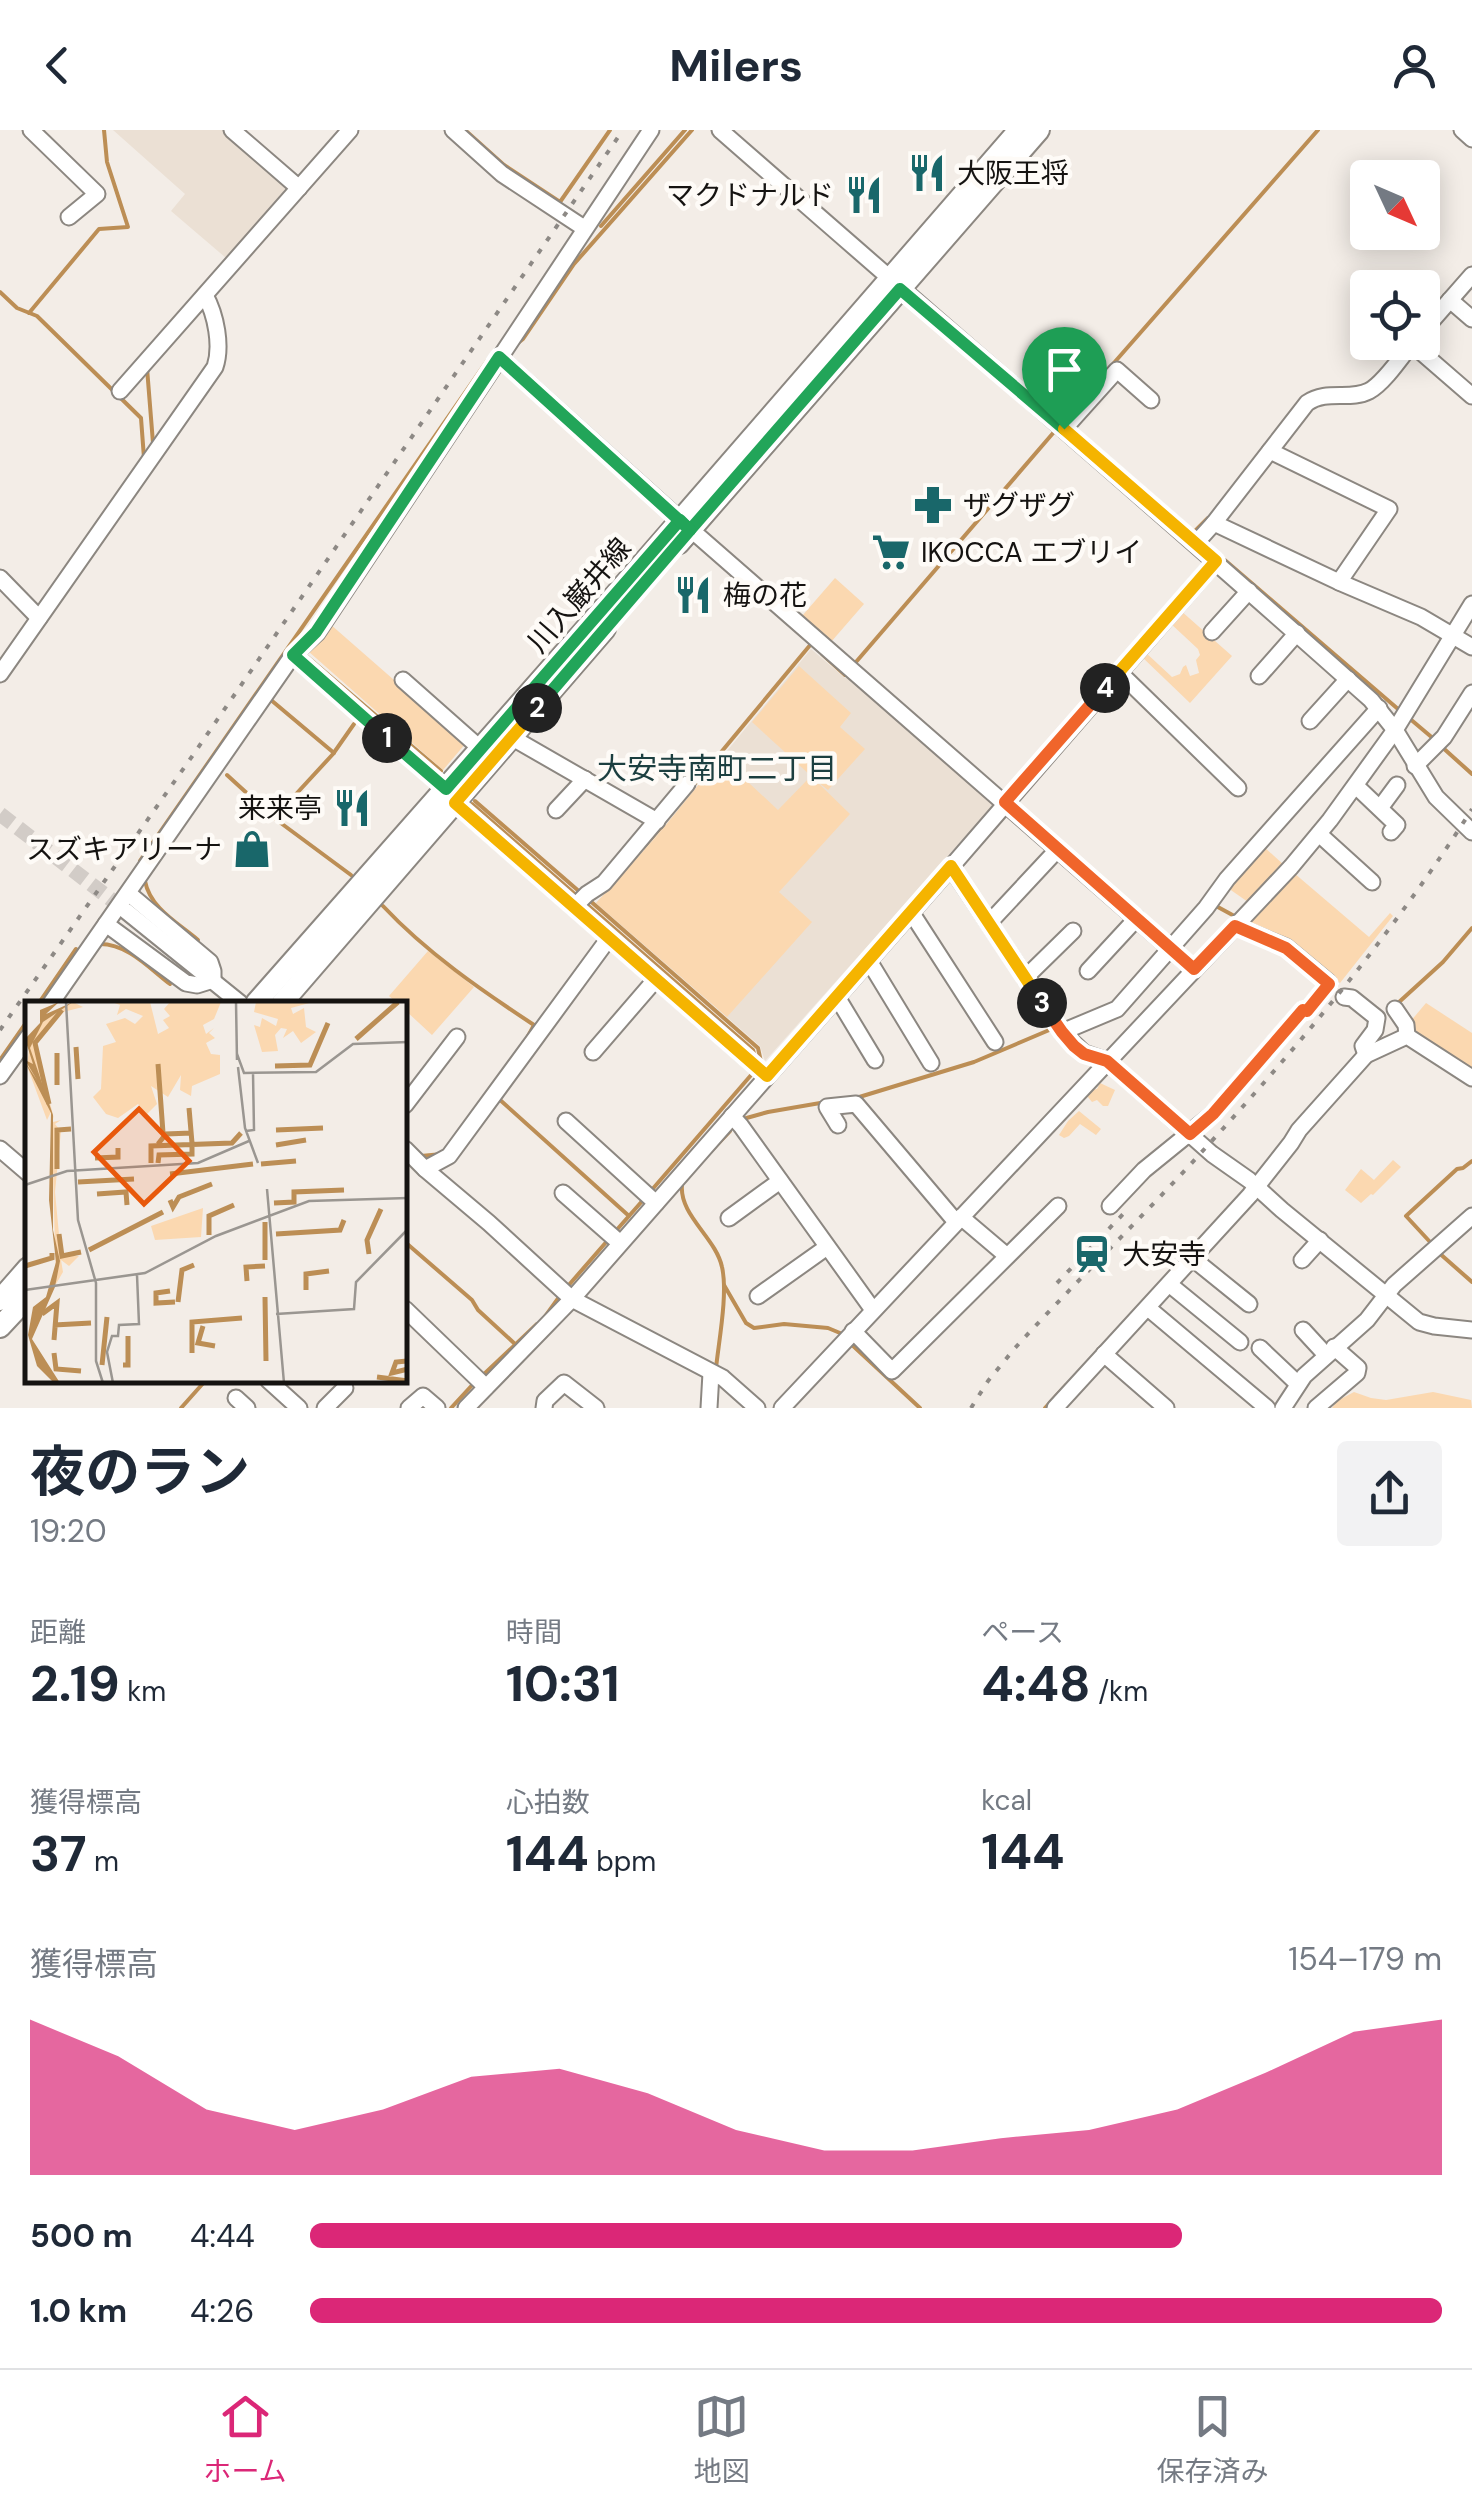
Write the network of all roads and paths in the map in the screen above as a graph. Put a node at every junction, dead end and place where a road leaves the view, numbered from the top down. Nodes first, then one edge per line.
1 (32, 130) edge
2 (232, 130) edge
3 (350, 130) edge
4 (454, 130) edge
5 (651, 130) edge
6 (720, 130) edge
7 (1018, 130) edge
8 (1040, 130) edge
9 (1462, 130) edge
10 (1472, 139) edge
11 (298, 188) junction
12 (70, 217) dead end
13 (584, 228) junction
14 (1472, 275) edge
15 (895, 284) junction
16 (208, 300) junction
17 (1450, 300) junction
18 (1440, 311) edge
19 (1472, 319) edge
20 (499, 357) junction
21 (1398, 360) edge
22 (1437, 360) edge
23 (120, 391) dead end
24 (1472, 396) edge
25 (1151, 400) dead end
26 (1067, 426) junction
27 (1270, 452) junction
28 (1214, 523) junction
29 (685, 525) junction
30 (1196, 543) junction
31 (1216, 561) junction
32 (0, 578) edge
33 (1339, 582) junction
34 (1249, 591) junction
35 (1472, 604) edge
36 (39, 618) junction
37 (1212, 632) dead end
38 (1297, 633) junction
39 (1453, 634) junction
40 (1472, 648) edge
41 (297, 651) junction
42 (1119, 672) junction
43 (0, 674) edge
44 (1259, 676) dead end
45 (1348, 679) junction
46 (403, 680) dead end
47 (1472, 692) edge
48 (1379, 708) junction
49 (1310, 721) dead end
50 (1395, 730) junction
51 (512, 738) junction
52 (481, 749) junction
53 (1415, 766) junction
54 (585, 780) junction
55 (687, 784) dead end
56 (1398, 785) dead end
57 (1356, 786) junction
58 (1238, 788) dead end
59 (450, 796) junction
60 (1005, 802) junction
61 (1380, 808) junction
62 (556, 810) dead end
63 (657, 821) junction
64 (1472, 831) edge
65 (1391, 832) dead end
66 (1319, 834) junction
67 (1058, 849) junction
68 (951, 866) junction
69 (1372, 882) dead end
70 (128, 893) junction
71 (580, 901) junction
72 (126, 911) tunnel mouth
73 (911, 912) junction
74 (1136, 918) junction
75 (1239, 922) junction
76 (989, 923) junction
77 (106, 924) junction
78 (1073, 932) dead end
79 (610, 938) junction
80 (1170, 948) junction
81 (868, 960) junction
82 (1194, 969) junction
83 (1088, 971) dead end
84 (1025, 978) junction
85 (656, 979) junction
86 (213, 980) junction
87 (837, 997) junction
88 (1344, 997) dead end
89 (52, 1001) edge
90 (238, 1001) edge
91 (258, 1001) edge
92 (284, 1001) edge
93 (1395, 1009) dead end
94 (1062, 1029) junction
95 (1406, 1036) junction
96 (456, 1037) dead end
97 (25, 1041) edge
98 (996, 1042) dead end
99 (593, 1052) dead end
100 (1366, 1055) junction
101 (875, 1060) dead end
102 (1107, 1061) junction
103 (932, 1063) dead end
104 (759, 1069) junction
105 (0, 1076) edge
106 (1472, 1078) edge
107 (408, 1101) edge
108 (732, 1116) junction
109 (566, 1121) dead end
110 (838, 1126) dead end
111 (1192, 1131) junction
112 (0, 1149) edge
113 (412, 1158) edge
114 (25, 1170) edge
115 (780, 1182) junction
116 (1256, 1187) junction
117 (563, 1192) dead end
118 (650, 1198) junction
119 (1058, 1206) dead end
120 (1110, 1206) dead end
121 (729, 1218) dead end
122 (958, 1220) junction
123 (1470, 1220) edge
124 (614, 1238) junction
125 (1320, 1240) junction
126 (827, 1247) junction
127 (1007, 1256) junction
128 (1192, 1258) junction
129 (1302, 1260) dead end
130 (25, 1271) edge
131 (1169, 1284) junction
132 (566, 1294) junction
133 (1388, 1294) junction
134 (758, 1296) dead end
135 (25, 1299) edge
136 (0, 1300) edge
137 (1249, 1304) dead end
138 (1148, 1308) junction
139 (872, 1310) junction
140 (408, 1312) edge
141 (0, 1326) edge
142 (1304, 1330) dead end
143 (1472, 1330) edge
144 (853, 1332) junction
145 (1240, 1342) dead end
146 (1260, 1348) dead end
147 (1326, 1351) junction
148 (1104, 1354) junction
149 (716, 1375) junction
150 (1295, 1381) junction
151 (481, 1382) junction
152 (271, 1383) edge
153 (344, 1388) dead end
154 (298, 1408) edge
155 (325, 1408) edge
156 (408, 1408) edge
157 (437, 1408) edge
158 (466, 1408) edge
159 (544, 1408) edge
160 (596, 1408) edge
161 (709, 1408) edge
162 (756, 1408) edge
163 (782, 1408) edge
164 (1055, 1408) edge
165 (1166, 1408) edge
166 (1267, 1408) edge
167 (1283, 1408) edge
168 (1316, 1408) edge

1 - 12 street
2 - 11 street
3 - 11 street
4 - 13 street
5 - 13 street
6 - 15 street
7 - 15 main road, 川入巌井線
8 - 15 main road, 川入巌井線
9 - 10 street
11 - 16 street
13 - 20 street
14 - 17 street
15 - 26 street
15 - 29 main road, 川入巌井線
16 - 23 street
16 - 36 street
17 - 18 street
17 - 19 street
20 - 29 street
20 - 41 street
21 - 27 street
22 - 24 street
25 - 26 street
26 - 30 street
27 - 28 street
27 - 33 street
28 - 30 street
28 - 33 street
29 - 51 main road, 川入巌井線
29 - 52 main road, 川入巌井線
29 - 60 street
30 - 31 street
31 - 34 street
31 - 42 street
32 - 36 street
33 - 39 street
34 - 37 street
34 - 38 street
35 - 39 street
36 - 43 street
38 - 44 street
38 - 45 street
39 - 40 street
39 - 50 street
41 - 59 street
41 - 70 street
42 - 58 street
42 - 60 street
45 - 48 street
45 - 49 street
46 - 52 street
47 - 53 street
48 - 50 street
48 - 80 street
50 - 53 street
50 - 57 street
51 - 54 street
51 - 59 main road, 川入巌井線
52 - 59 main road, 川入巌井線
53 - 64 street
54 - 62 street
54 - 63 street
55 - 63 street
56 - 61 street
57 - 61 street
57 - 66 street
59 - 71 street
59 - 91 main road, 川入巌井線
59 - 92 main road, 川入巌井線
60 - 67 street
60 - 68 street
61 - 65 street
63 - 71 street
66 - 69 street
66 - 75 street
67 - 74 street
67 - 76 street
68 - 73 street
68 - 76 street
70 - 77 street
70 - 86 street
71 - 79 street
72 - 86 street
73 - 81 street
73 - 98 street
74 - 80 street
74 - 83 street
75 - 82 street
75 - 111 street
76 - 84 street
77 - 86 street
77 - 89 street
78 - 84 street
79 - 85 street
79 - 113 street
80 - 82 street
80 - 94 street
81 - 87 street
81 - 103 street
82 - 102 street
84 - 94 street
85 - 99 street
85 - 104 street
86 - 90 street
87 - 101 street
87 - 104 street
88 - 100 street
93 - 95 street
94 - 102 street
95 - 100 street
95 - 106 street
96 - 107 street
97 - 105 street
100 - 116 street
102 - 111 street
102 - 122 street
104 - 108 street
108 - 115 street
108 - 118 street
109 - 118 street
110 - 122 street
111 - 116 street
111 - 120 street
112 - 114 street
113 - 132 street
115 - 121 street
115 - 126 street
116 - 125 street
116 - 128 street
117 - 124 street
118 - 124 street
119 - 127 street
122 - 127 street
122 - 139 street
123 - 133 street
124 - 132 street
125 - 129 street
125 - 133 street
126 - 134 street
126 - 139 street
127 - 144 street
128 - 131 street
128 - 137 street
130 - 136 main road
131 - 138 street
131 - 145 street
132 - 149 street
132 - 151 street
133 - 143 street
133 - 147 street
135 - 141 main road
138 - 148 street
138 - 166 street
139 - 144 street
140 - 151 street
142 - 147 street
144 - 163 street
146 - 150 street
147 - 150 street
147 - 168 street
148 - 164 street
148 - 165 street
149 - 161 street
149 - 162 street
150 - 167 street
151 - 158 street
152 - 154 street
153 - 155 street
156 - 157 street
159 - 160 street

